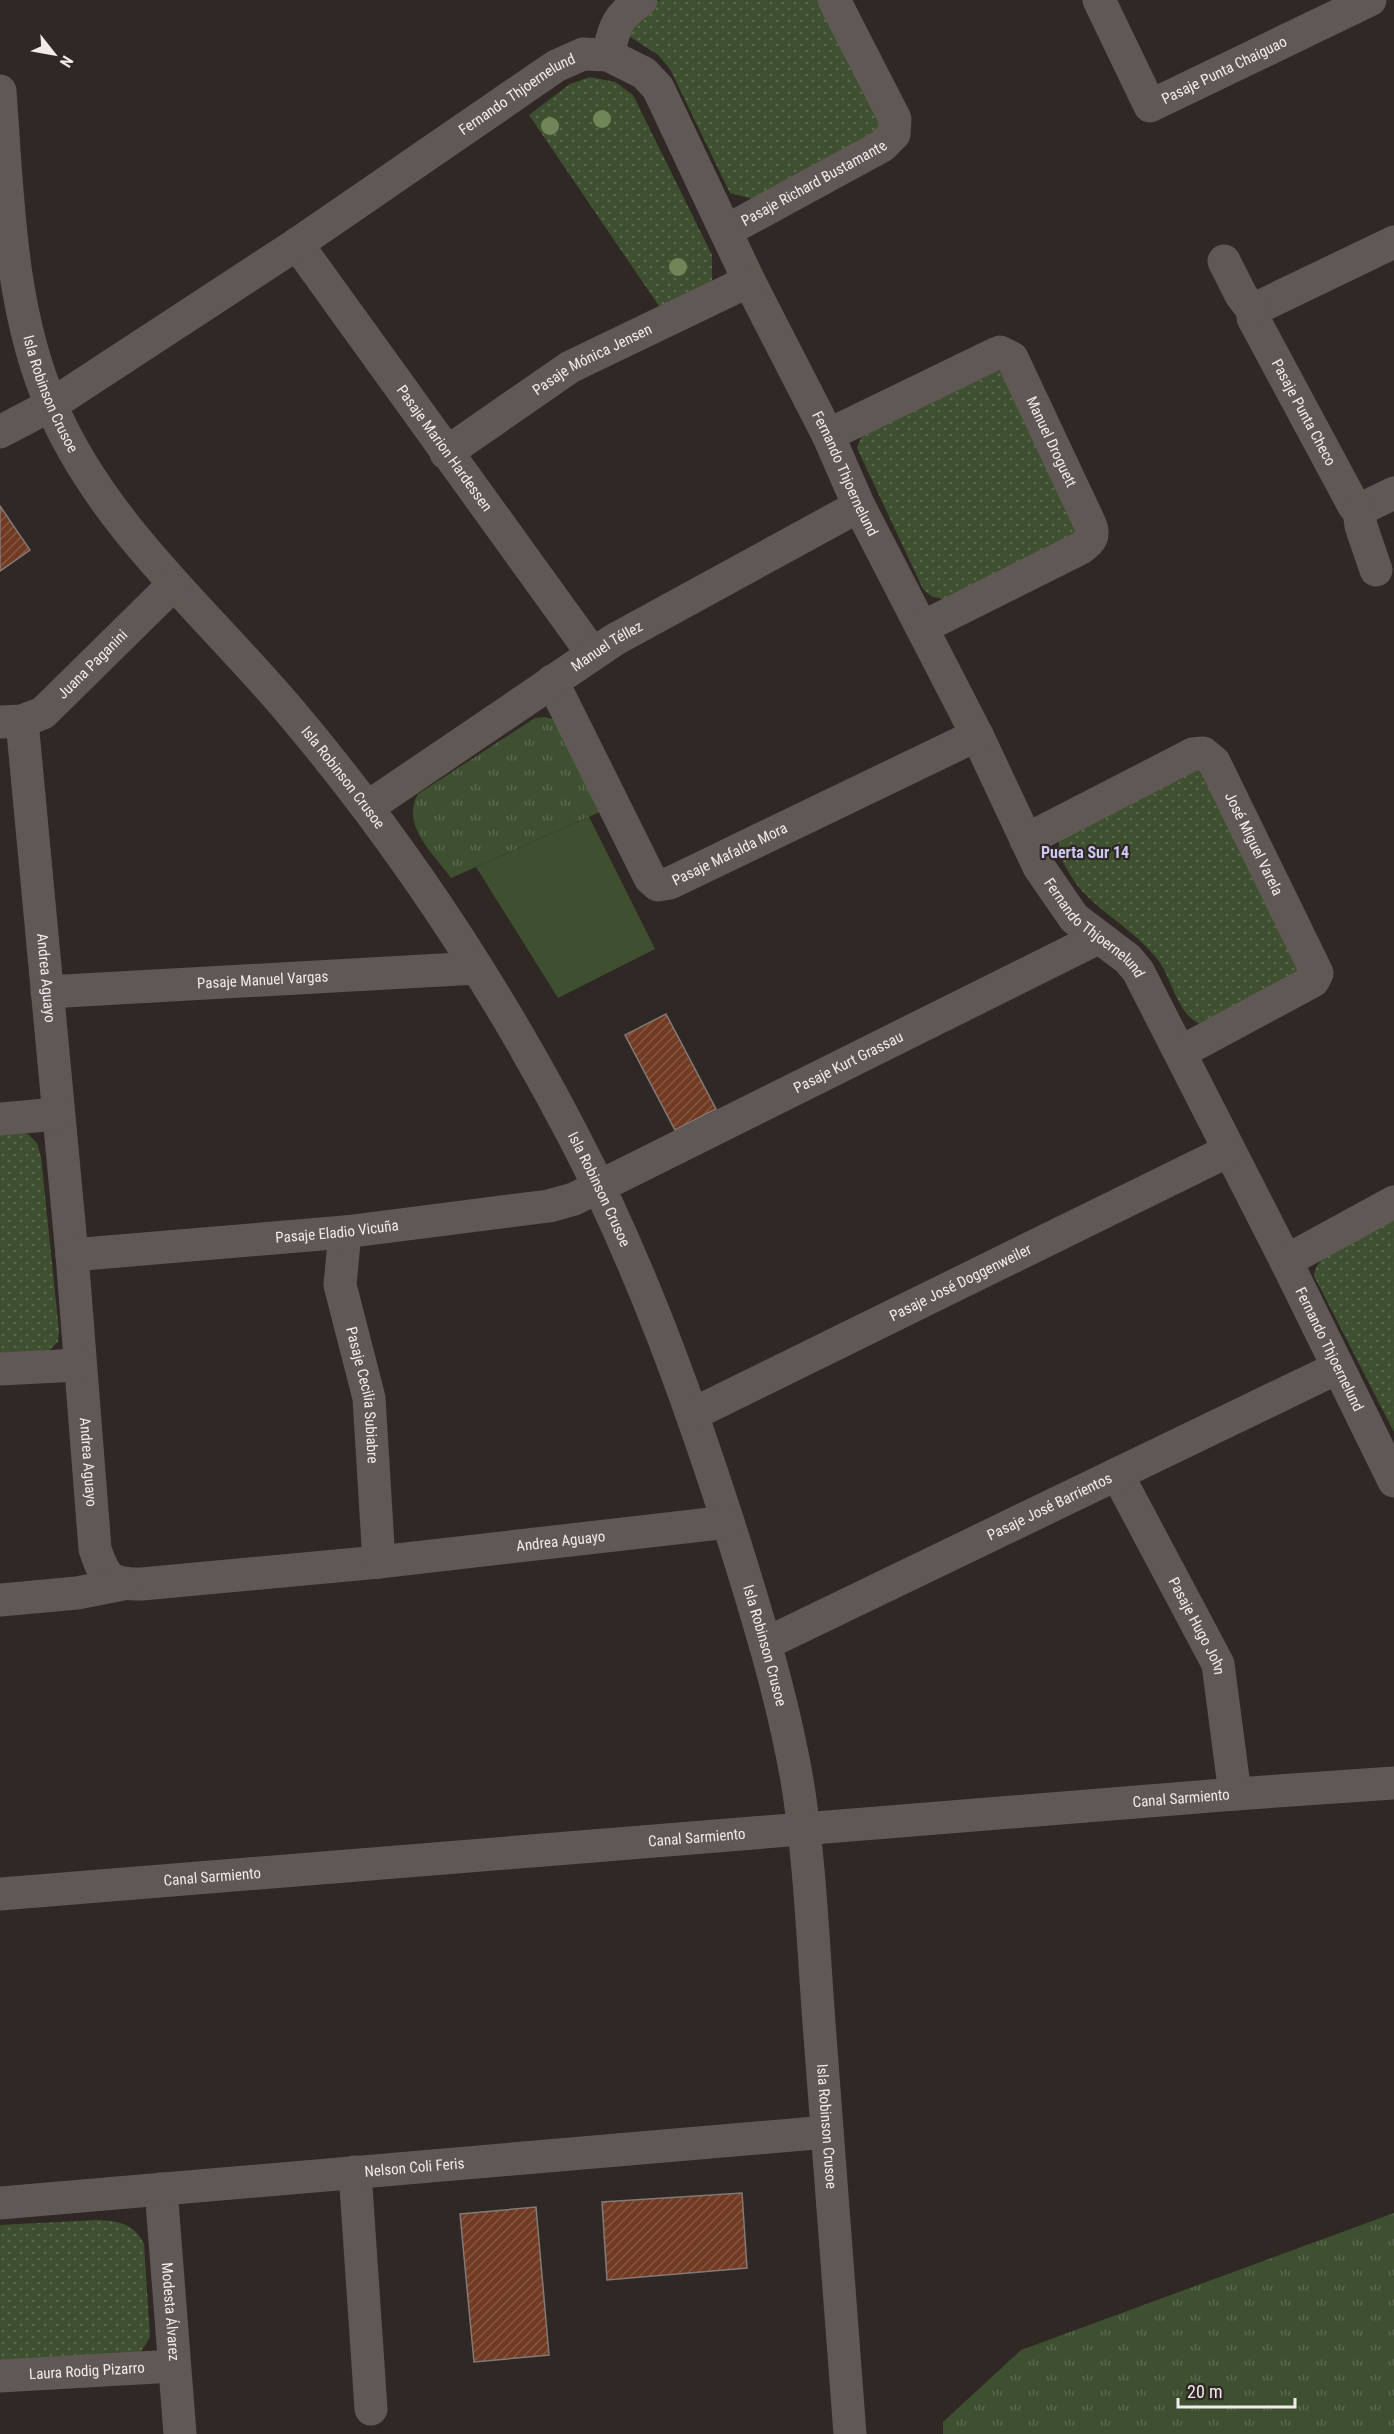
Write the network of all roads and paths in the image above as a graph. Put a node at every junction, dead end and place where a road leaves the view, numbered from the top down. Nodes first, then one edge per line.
1 (641, 0) edge
2 (834, 0) edge
3 (1099, 0) edge
4 (1370, 0) edge
5 (608, 55) junction
6 (0, 91) edge
7 (2, 133) edge
8 (726, 231) junction
9 (1394, 242) edge
10 (297, 244) junction
11 (1224, 261) dead end
12 (749, 281) junction
13 (1254, 312) junction
14 (51, 405) junction
15 (0, 432) edge
16 (828, 435) junction
17 (446, 453) junction
18 (1394, 493) edge
19 (859, 506) junction
20 (1359, 510) junction
21 (1376, 570) dead end
22 (174, 584) junction
23 (923, 627) junction
24 (592, 653) junction
25 (552, 681) junction
26 (11, 722) edge
27 (977, 735) junction
28 (368, 807) junction
29 (1026, 840) junction
30 (1098, 938) junction
31 (477, 968) junction
32 (47, 992) junction
33 (1181, 1052) junction
34 (57, 1114) junction
35 (0, 1119) edge
36 (1228, 1151) junction
37 (598, 1187) junction
38 (1394, 1202) edge
39 (345, 1232) junction
40 (72, 1255) junction
41 (1286, 1261) junction
42 (80, 1365) junction
43 (1336, 1368) junction
44 (0, 1370) edge
45 (693, 1414) junction
46 (1117, 1474) junction
47 (1394, 1481) edge
48 (728, 1522) junction
49 (379, 1562) junction
50 (123, 1584) junction
51 (0, 1600) edge
52 (765, 1644) junction
53 (1394, 1783) edge
54 (1235, 1794) junction
55 (804, 1829) junction
56 (0, 1894) edge
57 (827, 2132) junction
58 (355, 2172) junction
59 (161, 2189) junction
60 (0, 2203) edge
61 (174, 2366) junction
62 (0, 2376) edge
63 (371, 2409) dead end
64 (180, 2434) edge
65 (850, 2434) edge

1 - 5 street
2 - 8 street, Pasaje Richard Bustamante
3 - 4 street, Pasaje Punta Chaiguao
5 - 8 street, Fernando Thjoernelund
5 - 10 street, Fernando Thjoernelund
6 - 7 street, Isla Robinson Crusoe
7 - 14 street, Isla Robinson Crusoe
8 - 12 street, Fernando Thjoernelund
9 - 13 street
10 - 14 street, Fernando Thjoernelund
10 - 17 street, Pasaje Marion Hardessen
11 - 13 street, Pasaje Punta Checo
12 - 16 street, Fernando Thjoernelund
12 - 17 street, Pasaje Mónica Jensen
13 - 20 street, Pasaje Punta Checo
14 - 15 street, Fernando Thjoernelund
14 - 22 street, Isla Robinson Crusoe
16 - 19 street, Fernando Thjoernelund
16 - 23 street, Manuel Droguett
17 - 24 street, Pasaje Marion Hardessen
18 - 20 street
19 - 23 street, Fernando Thjoernelund
19 - 24 street, Manuel Téllez
20 - 21 street, Pasaje Punta Checo
22 - 26 street, Juana Paganini
22 - 28 street, Isla Robinson Crusoe
23 - 27 street, Fernando Thjoernelund
24 - 25 street, Manuel Téllez
25 - 27 street, Pasaje Mafalda Mora
25 - 28 street, Manuel Téllez
26 - 32 street, Andrea Aguayo
27 - 29 street, Fernando Thjoernelund
28 - 31 street, Isla Robinson Crusoe
29 - 30 street, Fernando Thjoernelund
29 - 33 street, José Miguel Varela
30 - 33 street, Fernando Thjoernelund
30 - 37 street, Pasaje Kurt Grassau
31 - 32 street, Pasaje Manuel Vargas
31 - 37 street, Isla Robinson Crusoe
32 - 34 street, Andrea Aguayo
33 - 36 street, Fernando Thjoernelund
34 - 35 street
34 - 40 street, Andrea Aguayo
36 - 41 street, Fernando Thjoernelund
36 - 45 street, Pasaje José Doggenweiler
37 - 39 street, Pasaje Eladio Vicuña
37 - 45 street, Isla Robinson Crusoe
38 - 41 street
39 - 40 street, Pasaje Eladio Vicuña
39 - 49 street, Pasaje Cecilia Subiabre
40 - 42 street, Andrea Aguayo
41 - 43 street, Fernando Thjoernelund
42 - 44 street
42 - 50 street, Andrea Aguayo
43 - 46 street, Pasaje José Barrientos
43 - 47 street, Fernando Thjoernelund
45 - 48 street, Isla Robinson Crusoe
46 - 52 street, Pasaje José Barrientos
46 - 54 street, Pasaje Hugo John
48 - 49 street, Andrea Aguayo
48 - 52 street, Isla Robinson Crusoe
49 - 50 street, Andrea Aguayo
50 - 51 street
52 - 55 street, Isla Robinson Crusoe
53 - 54 street, Canal Sarmiento
54 - 55 street, Canal Sarmiento
55 - 56 street, Canal Sarmiento
55 - 57 street, Isla Robinson Crusoe
57 - 58 street, Nelson Coli Feris
57 - 65 street, Isla Robinson Crusoe
58 - 59 street, Nelson Coli Feris
58 - 63 street
59 - 60 street, Nelson Coli Feris
59 - 61 street, Modesta Álvarez
61 - 62 street, Laura Rodig Pizarro
61 - 64 street, Modesta Álvarez

